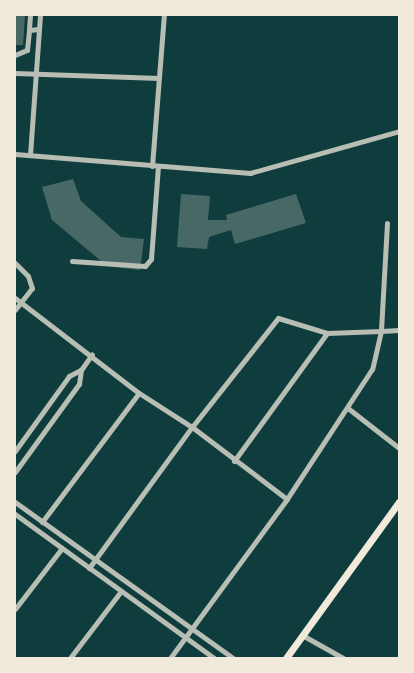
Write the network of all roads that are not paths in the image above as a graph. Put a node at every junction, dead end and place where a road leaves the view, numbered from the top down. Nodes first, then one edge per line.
1 (30, 15) edge
2 (40, 15) edge
3 (164, 15) edge
4 (29, 30) junction
5 (39, 30) junction
6 (15, 55) edge
7 (15, 73) edge
8 (37, 75) junction
9 (159, 78) junction
10 (399, 131) edge
11 (15, 154) edge
12 (30, 155) junction
13 (155, 166) junction
14 (387, 223) dead end
15 (72, 261) dead end
16 (15, 263) edge
17 (15, 298) edge
18 (21, 302) junction
19 (15, 310) edge
20 (399, 330) edge
21 (381, 331) junction
22 (327, 333) junction
23 (92, 354) junction
24 (80, 370) junction
25 (139, 394) junction
26 (349, 409) junction
27 (192, 426) junction
28 (399, 448) edge
29 (15, 451) edge
30 (234, 460) junction
31 (15, 472) edge
32 (287, 499) junction
33 (15, 502) edge
34 (399, 502) edge
35 (15, 514) edge
36 (42, 522) junction
37 (62, 548) junction
38 (95, 559) junction
39 (89, 568) junction
40 (121, 591) junction
41 (15, 609) edge
42 (192, 628) junction
43 (302, 635) junction
44 (185, 637) junction
45 (70, 658) edge
46 (170, 658) edge
47 (214, 658) edge
48 (233, 658) edge
49 (286, 658) edge
50 (343, 658) edge

1 - 4 street
2 - 5 street
3 - 9 street
4 - 5 street
4 - 6 street
5 - 8 street
7 - 8 street
8 - 9 street
8 - 12 street
9 - 13 street
10 - 13 street
11 - 12 street
12 - 13 street
13 - 15 street
14 - 21 street
16 - 18 street
17 - 18 street
18 - 19 street
18 - 23 street
20 - 21 street
21 - 22 street
21 - 26 street
22 - 27 street
22 - 30 street
23 - 24 street
23 - 25 street
24 - 29 street
24 - 31 street
25 - 27 street
25 - 36 street
26 - 28 street
26 - 32 street
27 - 30 street
27 - 38 street
30 - 32 street
32 - 42 street
33 - 36 street
34 - 43 main road
35 - 37 street
36 - 38 street
37 - 39 street
37 - 41 street
38 - 39 street
38 - 42 street
39 - 40 street
40 - 44 street
40 - 45 street
42 - 44 street
42 - 48 street
43 - 49 main road
43 - 50 street
44 - 46 street
44 - 47 street

